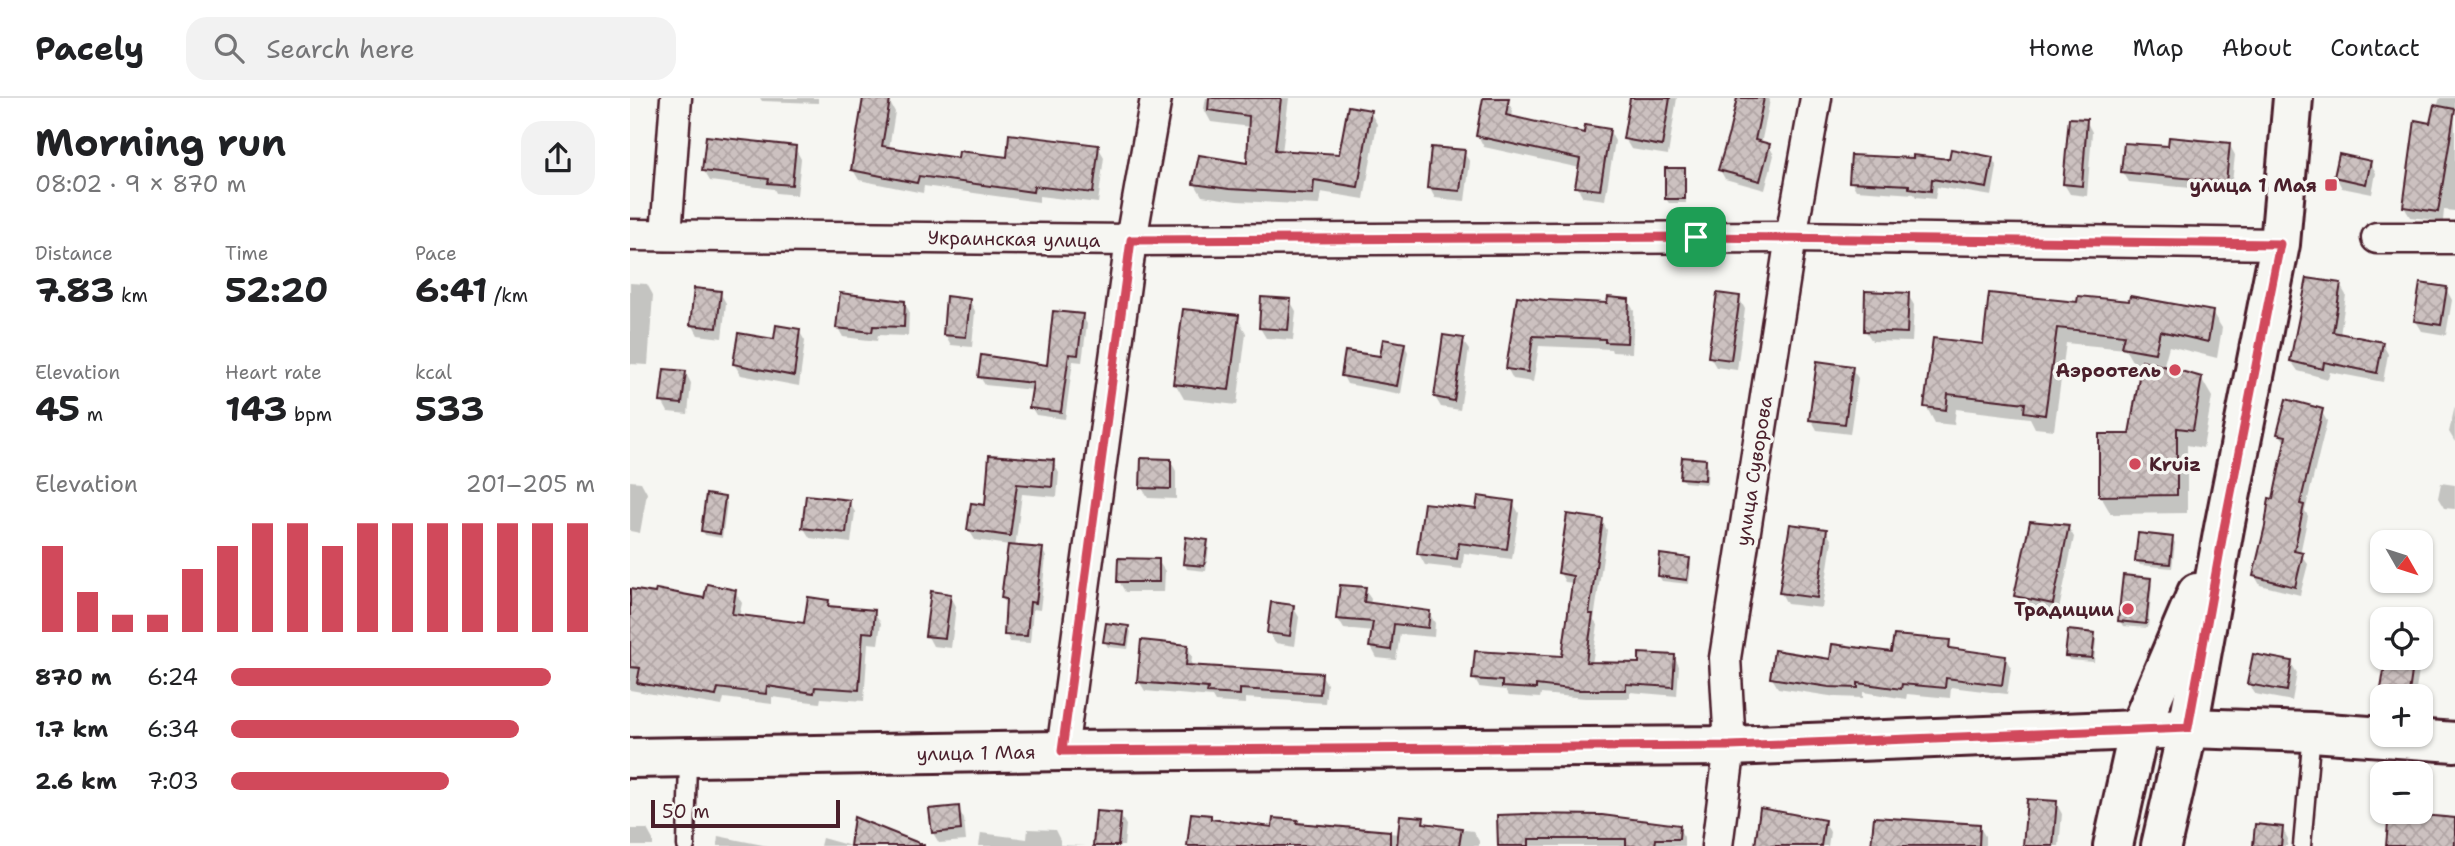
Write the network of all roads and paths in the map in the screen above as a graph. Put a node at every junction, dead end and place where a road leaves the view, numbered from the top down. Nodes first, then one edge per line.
1 (676, 98) edge
2 (1156, 98) edge
3 (1816, 98) edge
4 (2292, 98) edge
5 (630, 235) edge
6 (666, 235) junction
7 (1791, 237) junction
8 (2377, 238) dead end
9 (2455, 238) edge
10 (1131, 240) junction
11 (2280, 244) junction
12 (2224, 528) junction
13 (2188, 728) junction
14 (2139, 729) junction
15 (2312, 732) junction
16 (2455, 742) edge
17 (1730, 746) junction
18 (1062, 751) junction
19 (688, 757) junction
20 (630, 758) edge
21 (686, 846) edge
22 (1717, 846) edge
23 (2113, 846) edge
24 (2161, 846) edge
25 (2302, 846) edge

1 - 6 street
2 - 10 street
3 - 7 street, улица Суворова
4 - 11 street
5 - 6 street, Украинская улица
6 - 10 street, Украинская улица
7 - 10 street, Украинская улица
7 - 11 street, Украинская улица
7 - 17 street, улица Суворова
8 - 9 street
10 - 18 street
11 - 12 street
12 - 13 street
12 - 14 street
13 - 14 street, улица 1 Мая
13 - 15 street, улица 1 Мая
13 - 24 street
14 - 17 street, улица 1 Мая
14 - 23 street
15 - 16 street, улица 1 Мая
15 - 25 lane
17 - 18 street, улица 1 Мая
17 - 22 street, улица Суворова
18 - 19 street, улица 1 Мая
19 - 20 street, улица 1 Мая
19 - 21 lane

